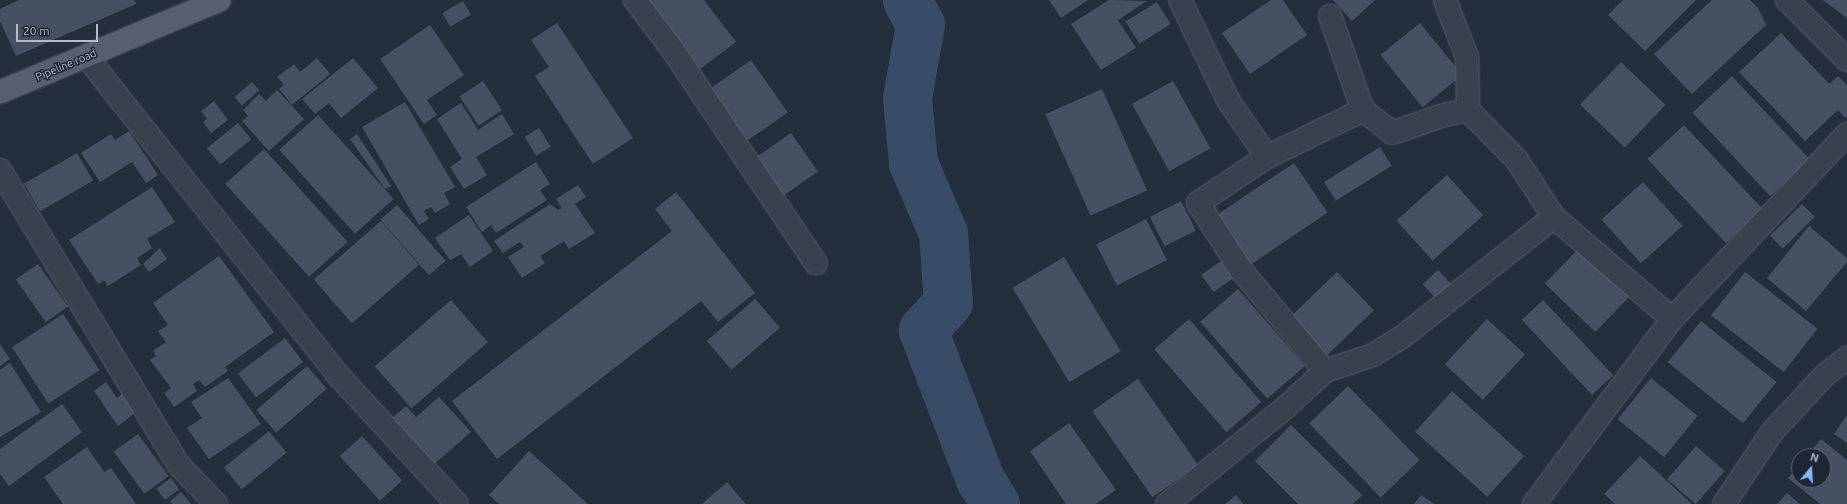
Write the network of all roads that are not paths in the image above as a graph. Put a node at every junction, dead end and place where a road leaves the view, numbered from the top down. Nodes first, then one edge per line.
1 (220, 0) edge
2 (635, 0) edge
3 (1180, 0) edge
4 (1445, 0) edge
5 (1787, 0) edge
6 (1330, 16) dead end
7 (86, 56) junction
8 (1847, 60) edge
9 (0, 92) edge
10 (1363, 110) junction
11 (1468, 110) junction
12 (1847, 134) edge
13 (1267, 157) junction
14 (0, 170) edge
15 (1554, 217) junction
16 (816, 264) dead end
17 (1672, 319) junction
18 (1847, 358) edge
19 (1324, 371) junction
20 (216, 504) edge
21 (457, 504) edge
22 (1167, 504) edge
23 (1534, 504) edge
24 (1724, 504) edge

1 - 7 main road, Pipeline road
2 - 16 street
3 - 13 street
4 - 11 street
5 - 8 street
6 - 10 street
7 - 9 main road, Pipeline road
7 - 21 street
10 - 11 street
10 - 13 street
11 - 15 street
12 - 17 street
13 - 19 street
14 - 20 street
15 - 17 street
15 - 19 street
17 - 23 street
18 - 24 street
19 - 22 street

